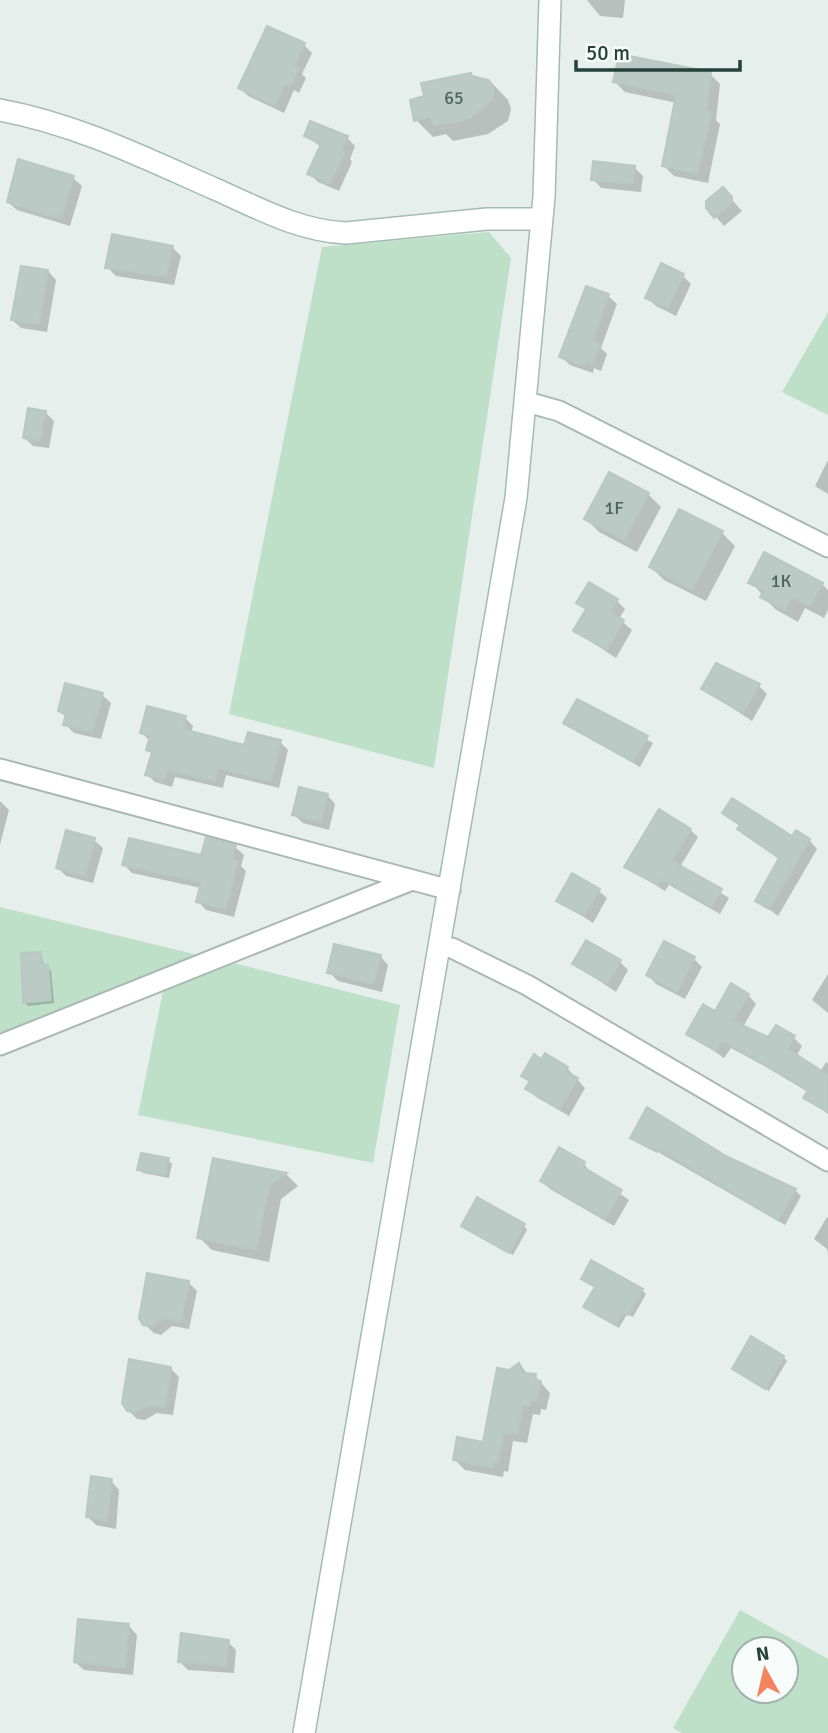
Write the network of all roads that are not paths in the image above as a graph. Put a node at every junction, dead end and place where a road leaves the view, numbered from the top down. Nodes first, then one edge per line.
1 (550, 0) edge
2 (0, 110) edge
3 (542, 219) junction
4 (527, 402) junction
5 (828, 547) edge
6 (0, 769) edge
7 (412, 880) junction
8 (450, 890) junction
9 (440, 946) junction
10 (0, 1045) edge
11 (828, 1161) edge
12 (304, 1733) edge

1 - 3 main road
2 - 3 main road
3 - 4 main road
4 - 5 street
4 - 8 main road
6 - 7 street
7 - 8 street
7 - 10 street
8 - 9 main road
9 - 11 street
9 - 12 main road

